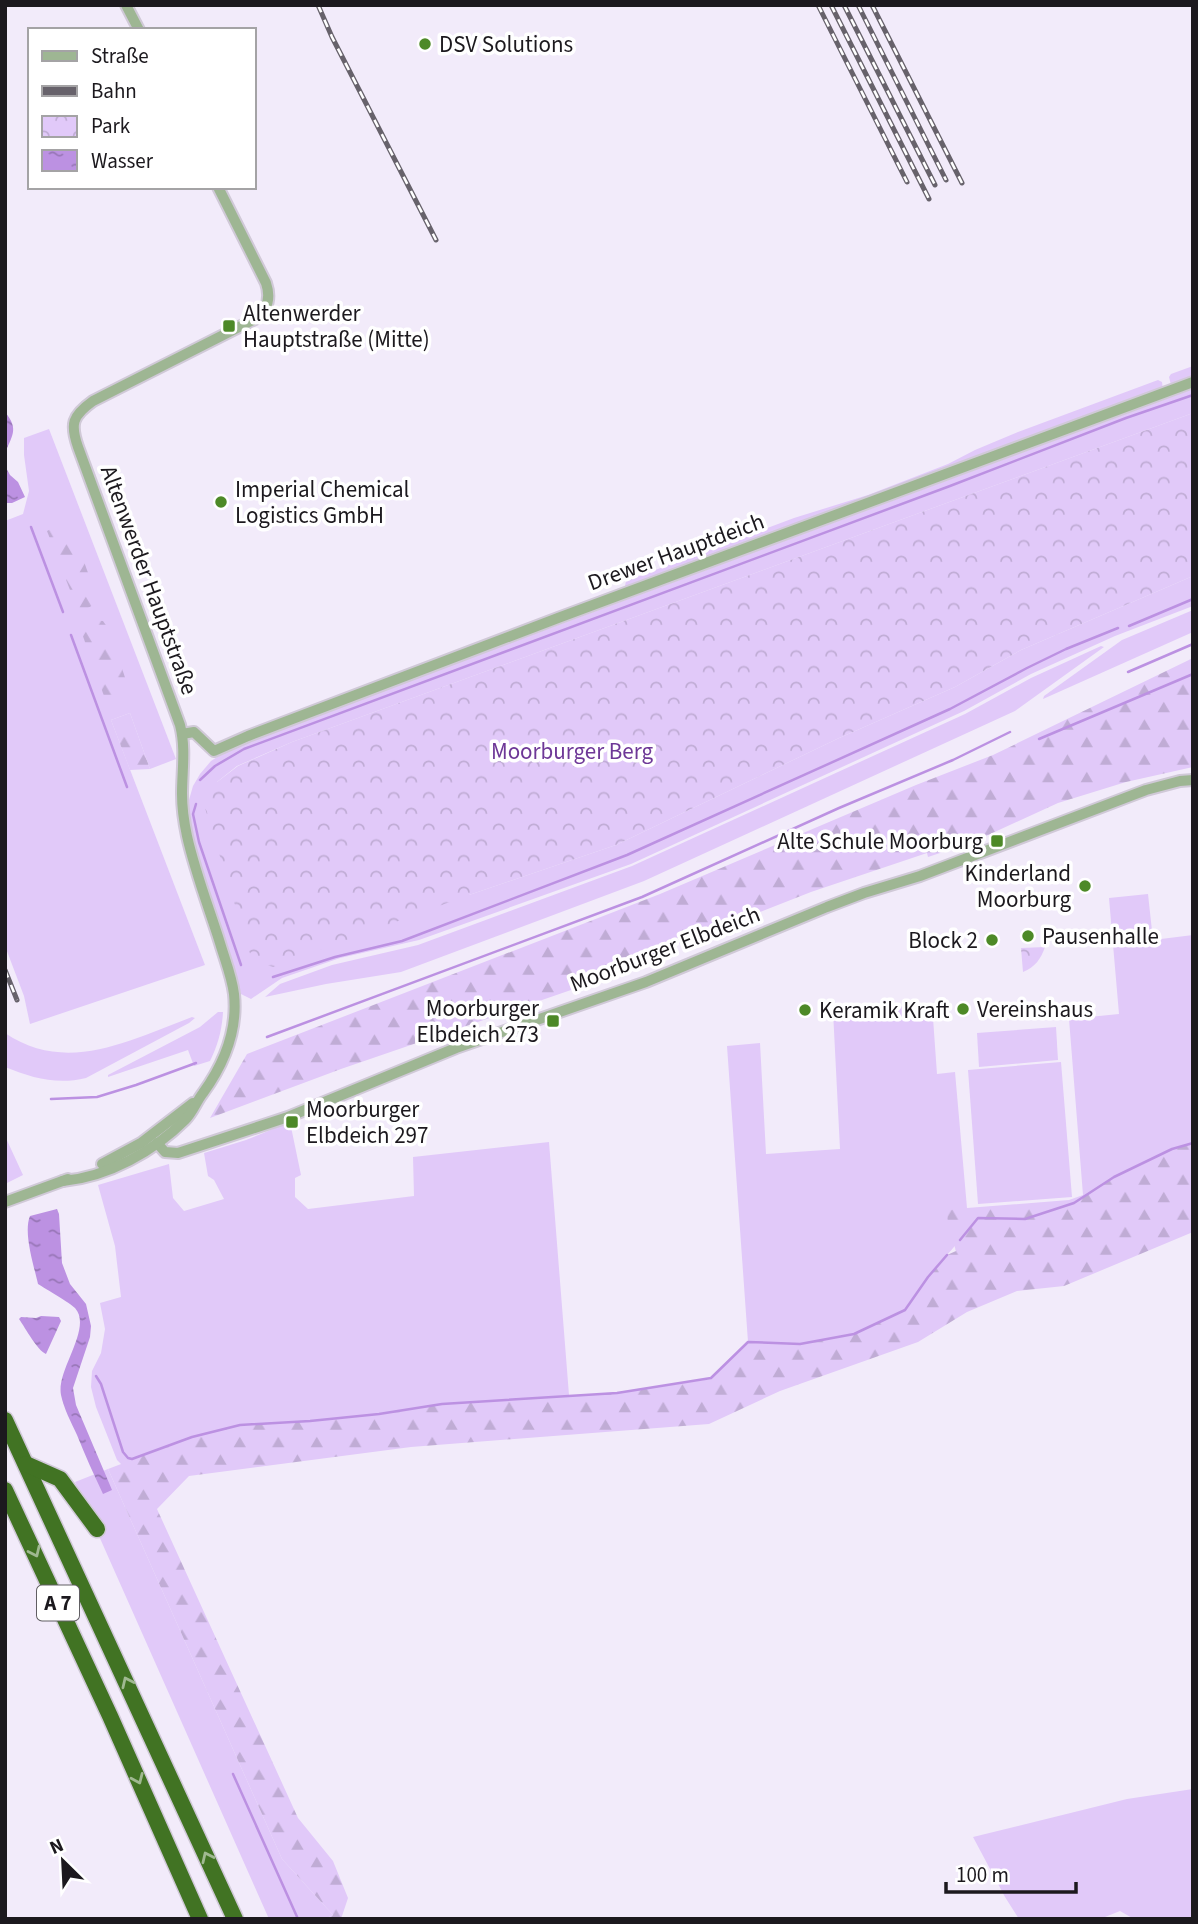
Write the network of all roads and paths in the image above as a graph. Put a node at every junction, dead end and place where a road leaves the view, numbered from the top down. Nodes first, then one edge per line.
1 (126, 5) edge
2 (138, 28) edge
3 (219, 189) edge
4 (1193, 382) edge
5 (182, 734) junction
6 (1193, 780) edge
7 (200, 1097) junction
8 (141, 1143) junction
9 (157, 1143) junction
10 (64, 1181) junction
11 (5, 1202) edge
12 (5, 1420) edge
13 (26, 1464) junction
14 (5, 1490) edge
15 (97, 1529) dead end
16 (200, 1919) edge
17 (235, 1919) edge

1 - 2 street
3 - 5 street, Altenwerder Hauptstraße
4 - 5 street, Drewer Hauptdeich
5 - 7 street, Altenwerder Hauptstraße
6 - 9 street, Moorburger Elbdeich
7 - 8 street, Altenwerder Hauptstraße
7 - 9 street, Altenwerder Hauptstraße
8 - 9 street, Moorburger Elbdeich
8 - 10 street, Moorburger Elbdeich
9 - 10 street, Moorburger Elbdeich
10 - 11 street, Moorburger Elbdeich
12 - 13 highway, A 7
13 - 15 highway
17 -> 13 highway, A 7
14 -> 16 highway, A 7

